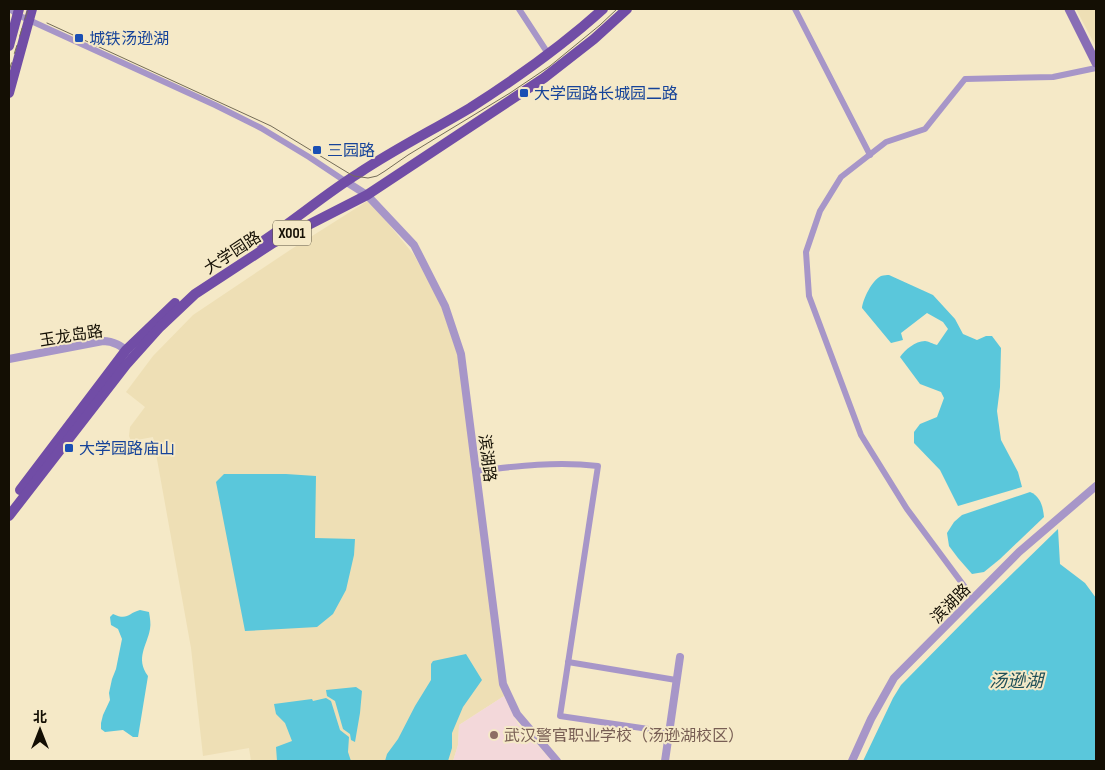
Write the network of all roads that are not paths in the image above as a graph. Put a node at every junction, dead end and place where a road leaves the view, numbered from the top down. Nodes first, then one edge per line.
1 (32, 9) edge
2 (519, 9) edge
3 (604, 9) edge
4 (627, 9) edge
5 (795, 9) edge
6 (1069, 9) edge
7 (16, 11) edge
8 (29, 20) junction
9 (9, 46) edge
10 (549, 55) junction
11 (1096, 63) edge
12 (1096, 68) edge
13 (9, 93) edge
14 (870, 154) junction
15 (345, 181) junction
16 (367, 195) junction
17 (130, 353) junction
18 (9, 359) edge
19 (476, 471) junction
20 (1096, 486) edge
21 (9, 505) edge
22 (9, 516) edge
23 (973, 598) junction
24 (680, 657) dead end
25 (568, 662) junction
26 (676, 680) junction
27 (669, 732) junction
28 (557, 761) edge
29 (665, 761) edge
30 (852, 761) edge

1 - 8 main road
2 - 10 street
3 - 10 main road, 大学园路 / X001
4 - 16 main road, 大学园路 / X001
5 - 14 street
6 - 11 main road
7 - 8 street
7 - 9 main road
8 - 13 main road
8 - 15 street
10 - 15 main road, 大学园路 / X001
12 - 14 street
14 - 23 street
15 - 16 street, 滨湖路
15 - 17 main road, 大学园路 / X001
16 - 17 main road, 大学园路 / X001
16 - 19 street, 滨湖路
17 - 18 street, 玉龙岛路
17 - 21 main road, 大学园路 / X001
17 - 22 main road, 大学园路 / X001
19 - 25 street
19 - 28 street, 滨湖路
20 - 23 street, 滨湖路
23 - 30 street, 滨湖路
24 - 26 street
25 - 26 street
25 - 27 street
26 - 27 street
27 - 29 street

